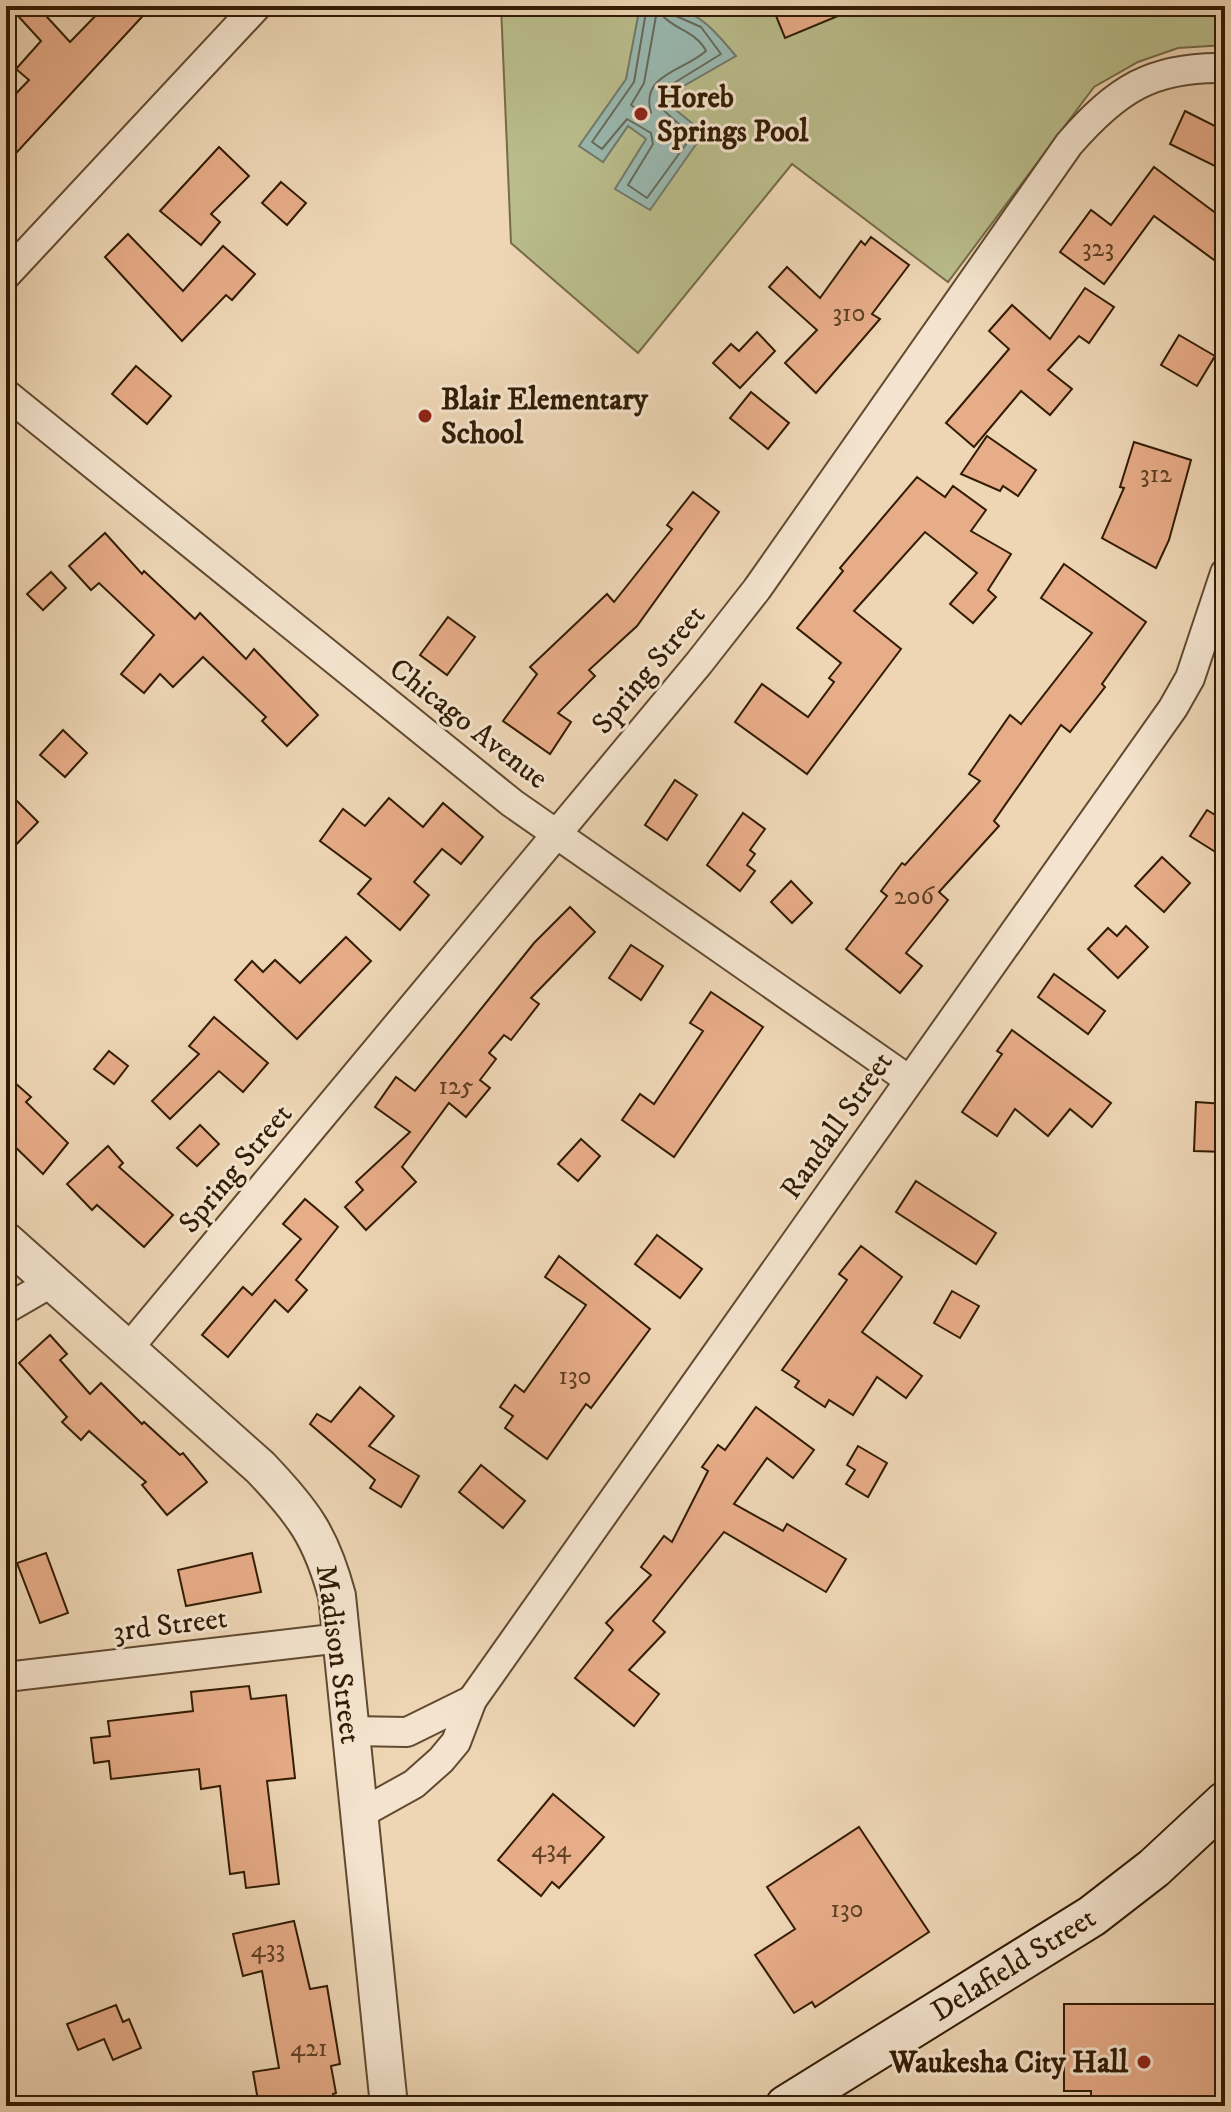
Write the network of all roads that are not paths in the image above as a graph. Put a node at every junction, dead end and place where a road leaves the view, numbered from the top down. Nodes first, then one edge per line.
1 (244, 11) edge
2 (1225, 68) edge
3 (6, 275) edge
4 (6, 394) edge
5 (1225, 573) edge
6 (556, 834) junction
7 (909, 1080) junction
8 (6, 1241) edge
9 (51, 1283) junction
10 (6, 1309) edge
11 (127, 1350) junction
12 (341, 1638) junction
13 (6, 1677) edge
14 (472, 1700) junction
15 (351, 1731) junction
16 (1225, 1802) edge
17 (360, 1814) junction
18 (389, 2106) edge
19 (786, 2106) edge

1 - 3 street
2 - 6 street, Spring Street
4 - 6 street, Chicago Avenue
5 - 7 street, Randall Street
6 - 7 street, Chicago Avenue
6 - 11 street, Spring Street
7 - 14 street, Randall Street
8 - 9 street, Madison Street
9 - 10 street
9 - 11 street, Madison Street
11 - 12 street, Madison Street
12 - 13 street, 3rd Street
12 - 15 street, Madison Street
14 - 15 street, Randall Street
14 - 17 street, Randall Street
15 - 17 street, Madison Street
16 - 19 main road, Delafield Street
17 - 18 street, Madison Street

